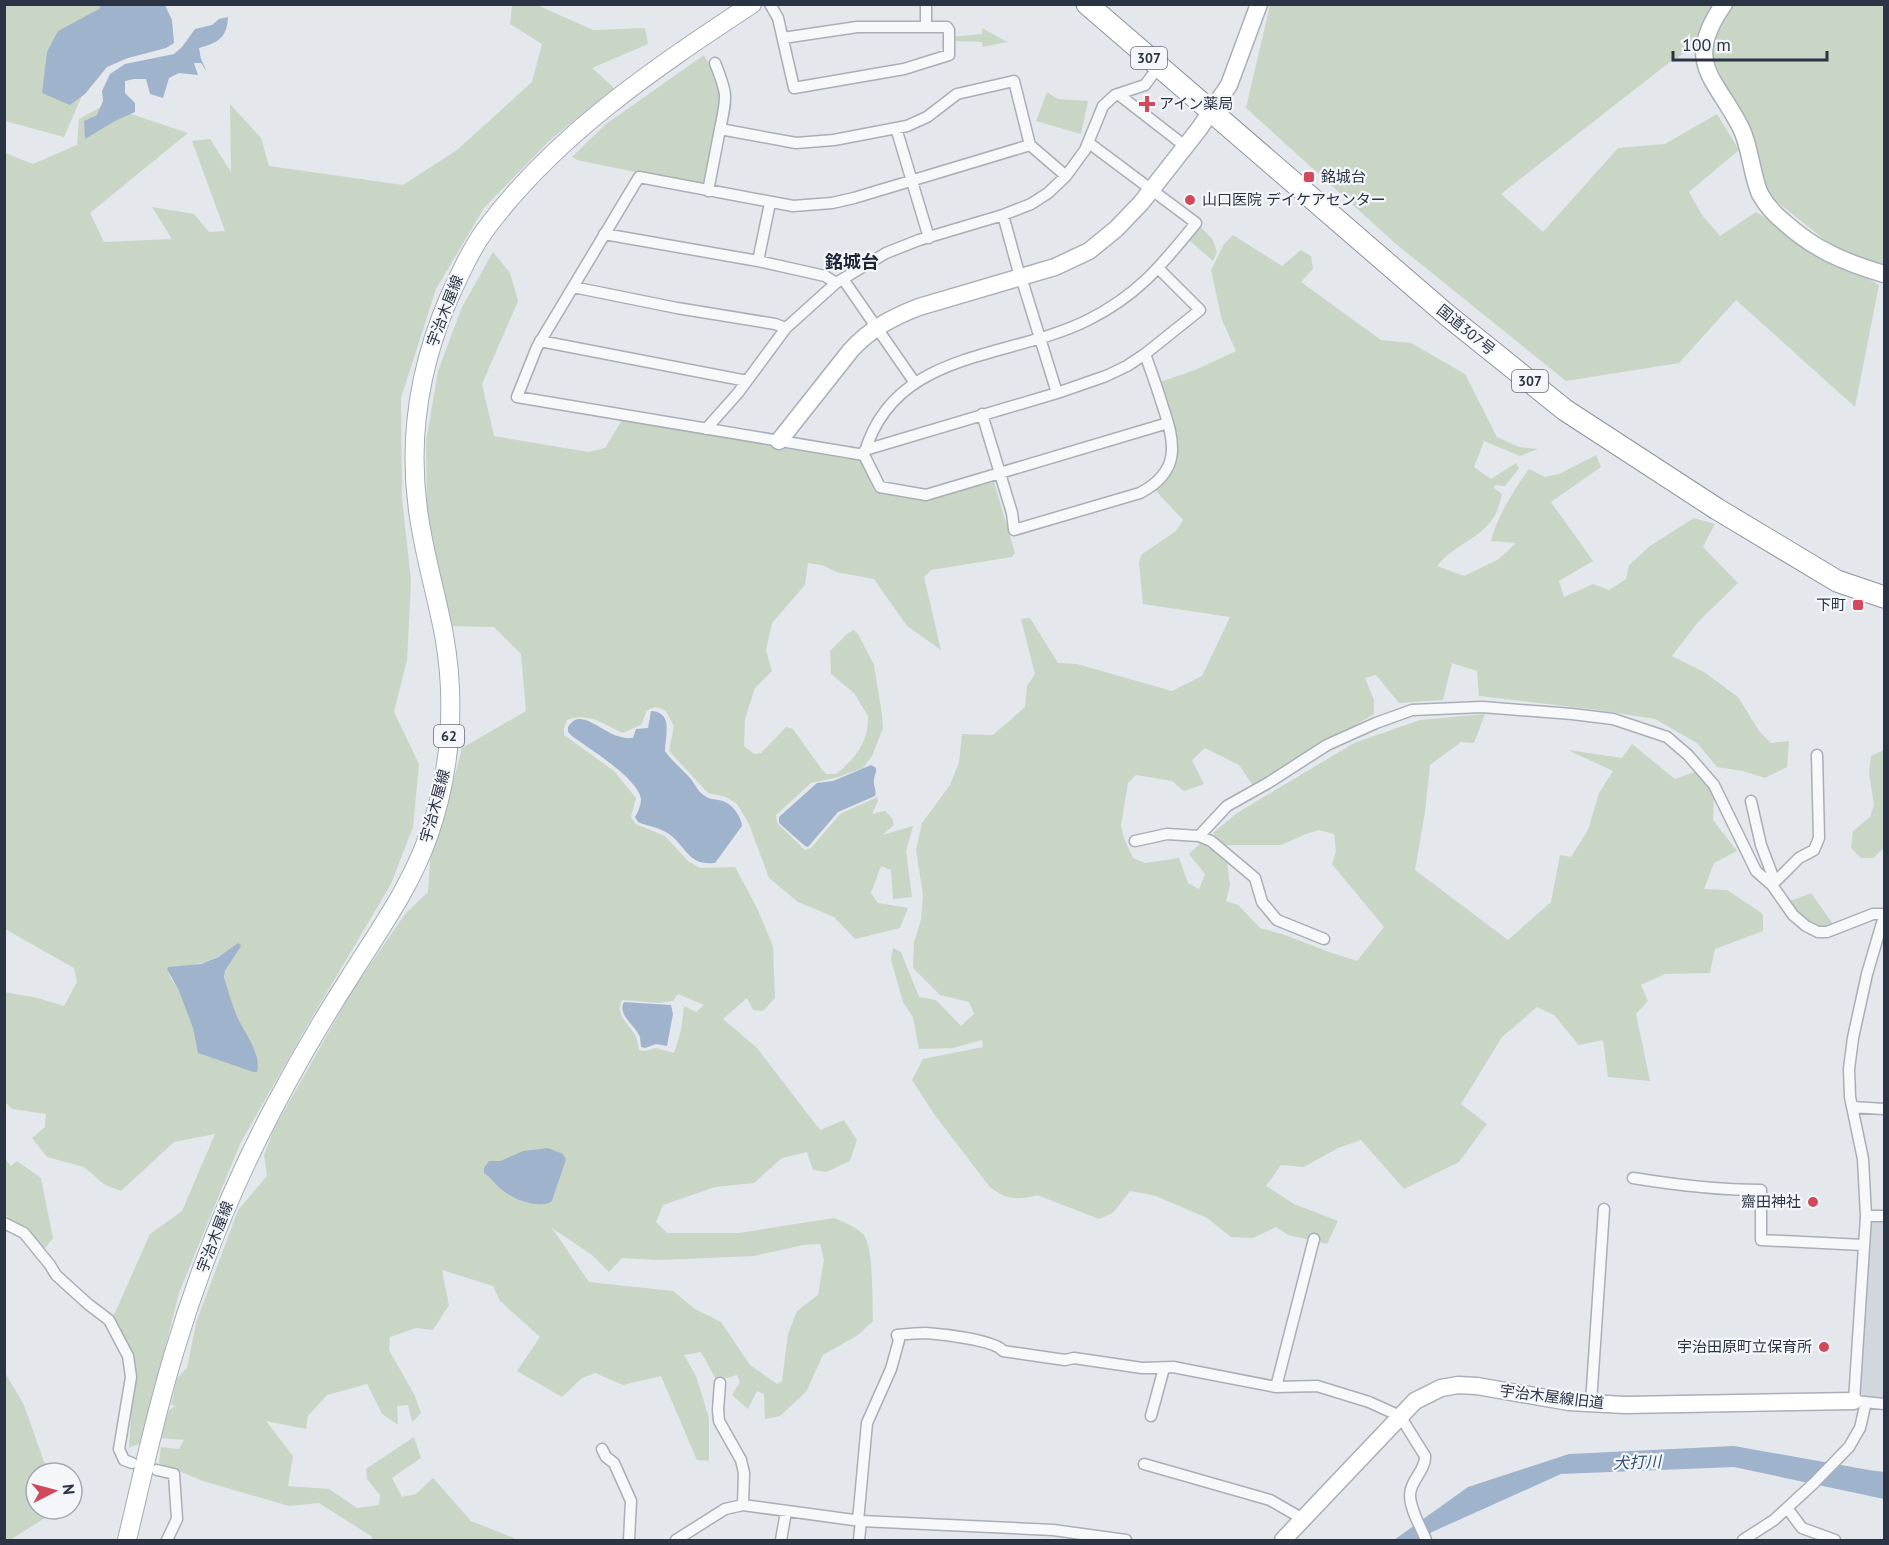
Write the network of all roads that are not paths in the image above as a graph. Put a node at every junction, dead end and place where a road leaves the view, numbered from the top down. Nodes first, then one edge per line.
1 (752, 4) edge
2 (770, 4) edge
3 (926, 4) edge
4 (1087, 4) edge
5 (1259, 4) edge
6 (1724, 4) edge
7 (926, 27) junction
8 (783, 39) junction
9 (715, 63) dead end
10 (1159, 66) junction
11 (1118, 94) junction
12 (1212, 111) junction
13 (896, 128) junction
14 (720, 129) junction
15 (1089, 143) junction
16 (1030, 145) junction
17 (1185, 146) junction
18 (1066, 176) junction
19 (912, 181) junction
20 (1152, 190) junction
21 (708, 191) junction
22 (770, 203) junction
23 (1003, 215) junction
24 (604, 234) junction
25 (929, 238) junction
26 (758, 261) junction
27 (1159, 269) junction
28 (1884, 274) edge
29 (1020, 277) junction
30 (839, 281) junction
31 (573, 287) junction
32 (786, 328) junction
33 (876, 328) junction
34 (1039, 338) junction
35 (540, 341) junction
36 (1145, 354) junction
37 (747, 381) junction
38 (915, 383) junction
39 (1057, 393) junction
40 (982, 414) junction
41 (1168, 423) junction
42 (706, 429) junction
43 (779, 441) junction
44 (865, 453) junction
45 (1000, 472) junction
46 (1884, 597) edge
47 (1817, 755) dead end
48 (1751, 801) dead end
49 (1199, 836) junction
50 (1135, 841) dead end
51 (1772, 885) junction
52 (1884, 914) edge
53 (1884, 919) edge
54 (1324, 939) dead end
55 (1852, 1107) junction
56 (1884, 1108) edge
57 (1633, 1178) dead end
58 (1604, 1209) dead end
59 (1866, 1216) junction
60 (1884, 1216) edge
61 (4, 1223) edge
62 (1314, 1239) dead end
63 (1863, 1245) junction
64 (1164, 1368) junction
65 (720, 1383) dead end
66 (1276, 1387) junction
67 (1860, 1401) junction
68 (1591, 1403) junction
69 (1884, 1404) edge
70 (1151, 1416) dead end
71 (1400, 1416) junction
72 (602, 1449) dead end
73 (132, 1463) dead end
74 (1144, 1464) dead end
75 (157, 1470) dead end
76 (743, 1504) junction
77 (1787, 1508) junction
78 (786, 1512) junction
79 (1303, 1519) junction
80 (860, 1521) junction
81 (1028, 1529) junction
82 (127, 1540) edge
83 (167, 1540) edge
84 (629, 1540) edge
85 (676, 1540) edge
86 (781, 1540) edge
87 (859, 1540) edge
88 (1025, 1540) edge
89 (1126, 1540) edge
90 (1283, 1540) edge
91 (1426, 1540) edge
92 (1743, 1540) edge
93 (1835, 1540) edge

1 - 82 main road, 宇治木屋線 / 62
2 - 8 street
3 - 7 street
4 - 10 highway, 国道307号 / 307
5 - 12 street
6 - 28 street
7 - 8 street
7 - 8 street
9 - 14 street
10 - 11 street
10 - 12 highway, 国道307号 / 307
11 - 15 street
11 - 17 street
12 - 17 street
12 - 46 highway, 国道307号 / 307
13 - 14 street
13 - 16 street
13 - 19 street
14 - 21 street
15 - 18 street
15 - 20 street
16 - 18 street
16 - 19 street
17 - 20 street
18 - 23 street
19 - 22 street
19 - 25 street
20 - 27 street
20 - 29 street
21 - 22 street
21 - 24 street
22 - 26 street
23 - 25 street
23 - 29 street
24 - 26 street
24 - 31 street
25 - 30 street
26 - 30 street
27 - 34 street
27 - 36 street
29 - 33 street
29 - 34 street
30 - 32 street
30 - 33 street
31 - 32 street
31 - 35 street
32 - 37 street
33 - 38 street
33 - 43 street
34 - 38 street
34 - 39 street
35 - 37 street
35 - 42 street
36 - 39 street
36 - 41 street
37 - 42 street
38 - 44 street
39 - 40 street
40 - 44 street
40 - 45 street
41 - 45 street
41 - 45 street
42 - 43 street
43 - 44 street
44 - 45 street
47 - 51 street
48 - 51 street
49 - 50 street
49 - 51 street
49 - 54 street
51 - 52 street
53 - 55 street
55 - 56 street
55 - 59 street
57 - 63 street
58 - 68 street
59 - 60 street
59 - 63 street
61 - 73 street
62 - 66 street
63 - 67 street
64 - 66 street
64 - 70 street
64 - 80 street
65 - 76 street
66 - 71 street
67 - 68 street, 宇治木屋線旧道
67 - 69 street, 宇治木屋線旧道
67 - 77 street
68 - 71 street, 宇治木屋線旧道
71 - 79 street, 宇治木屋線旧道
71 - 91 street
72 - 84 street
74 - 79 street
75 - 83 street
76 - 78 street
76 - 85 street
77 - 92 street
77 - 93 street
78 - 80 street
78 - 86 street
79 - 90 street, 宇治木屋線旧道
80 - 81 street
80 - 87 street
81 - 88 street
81 - 89 street

